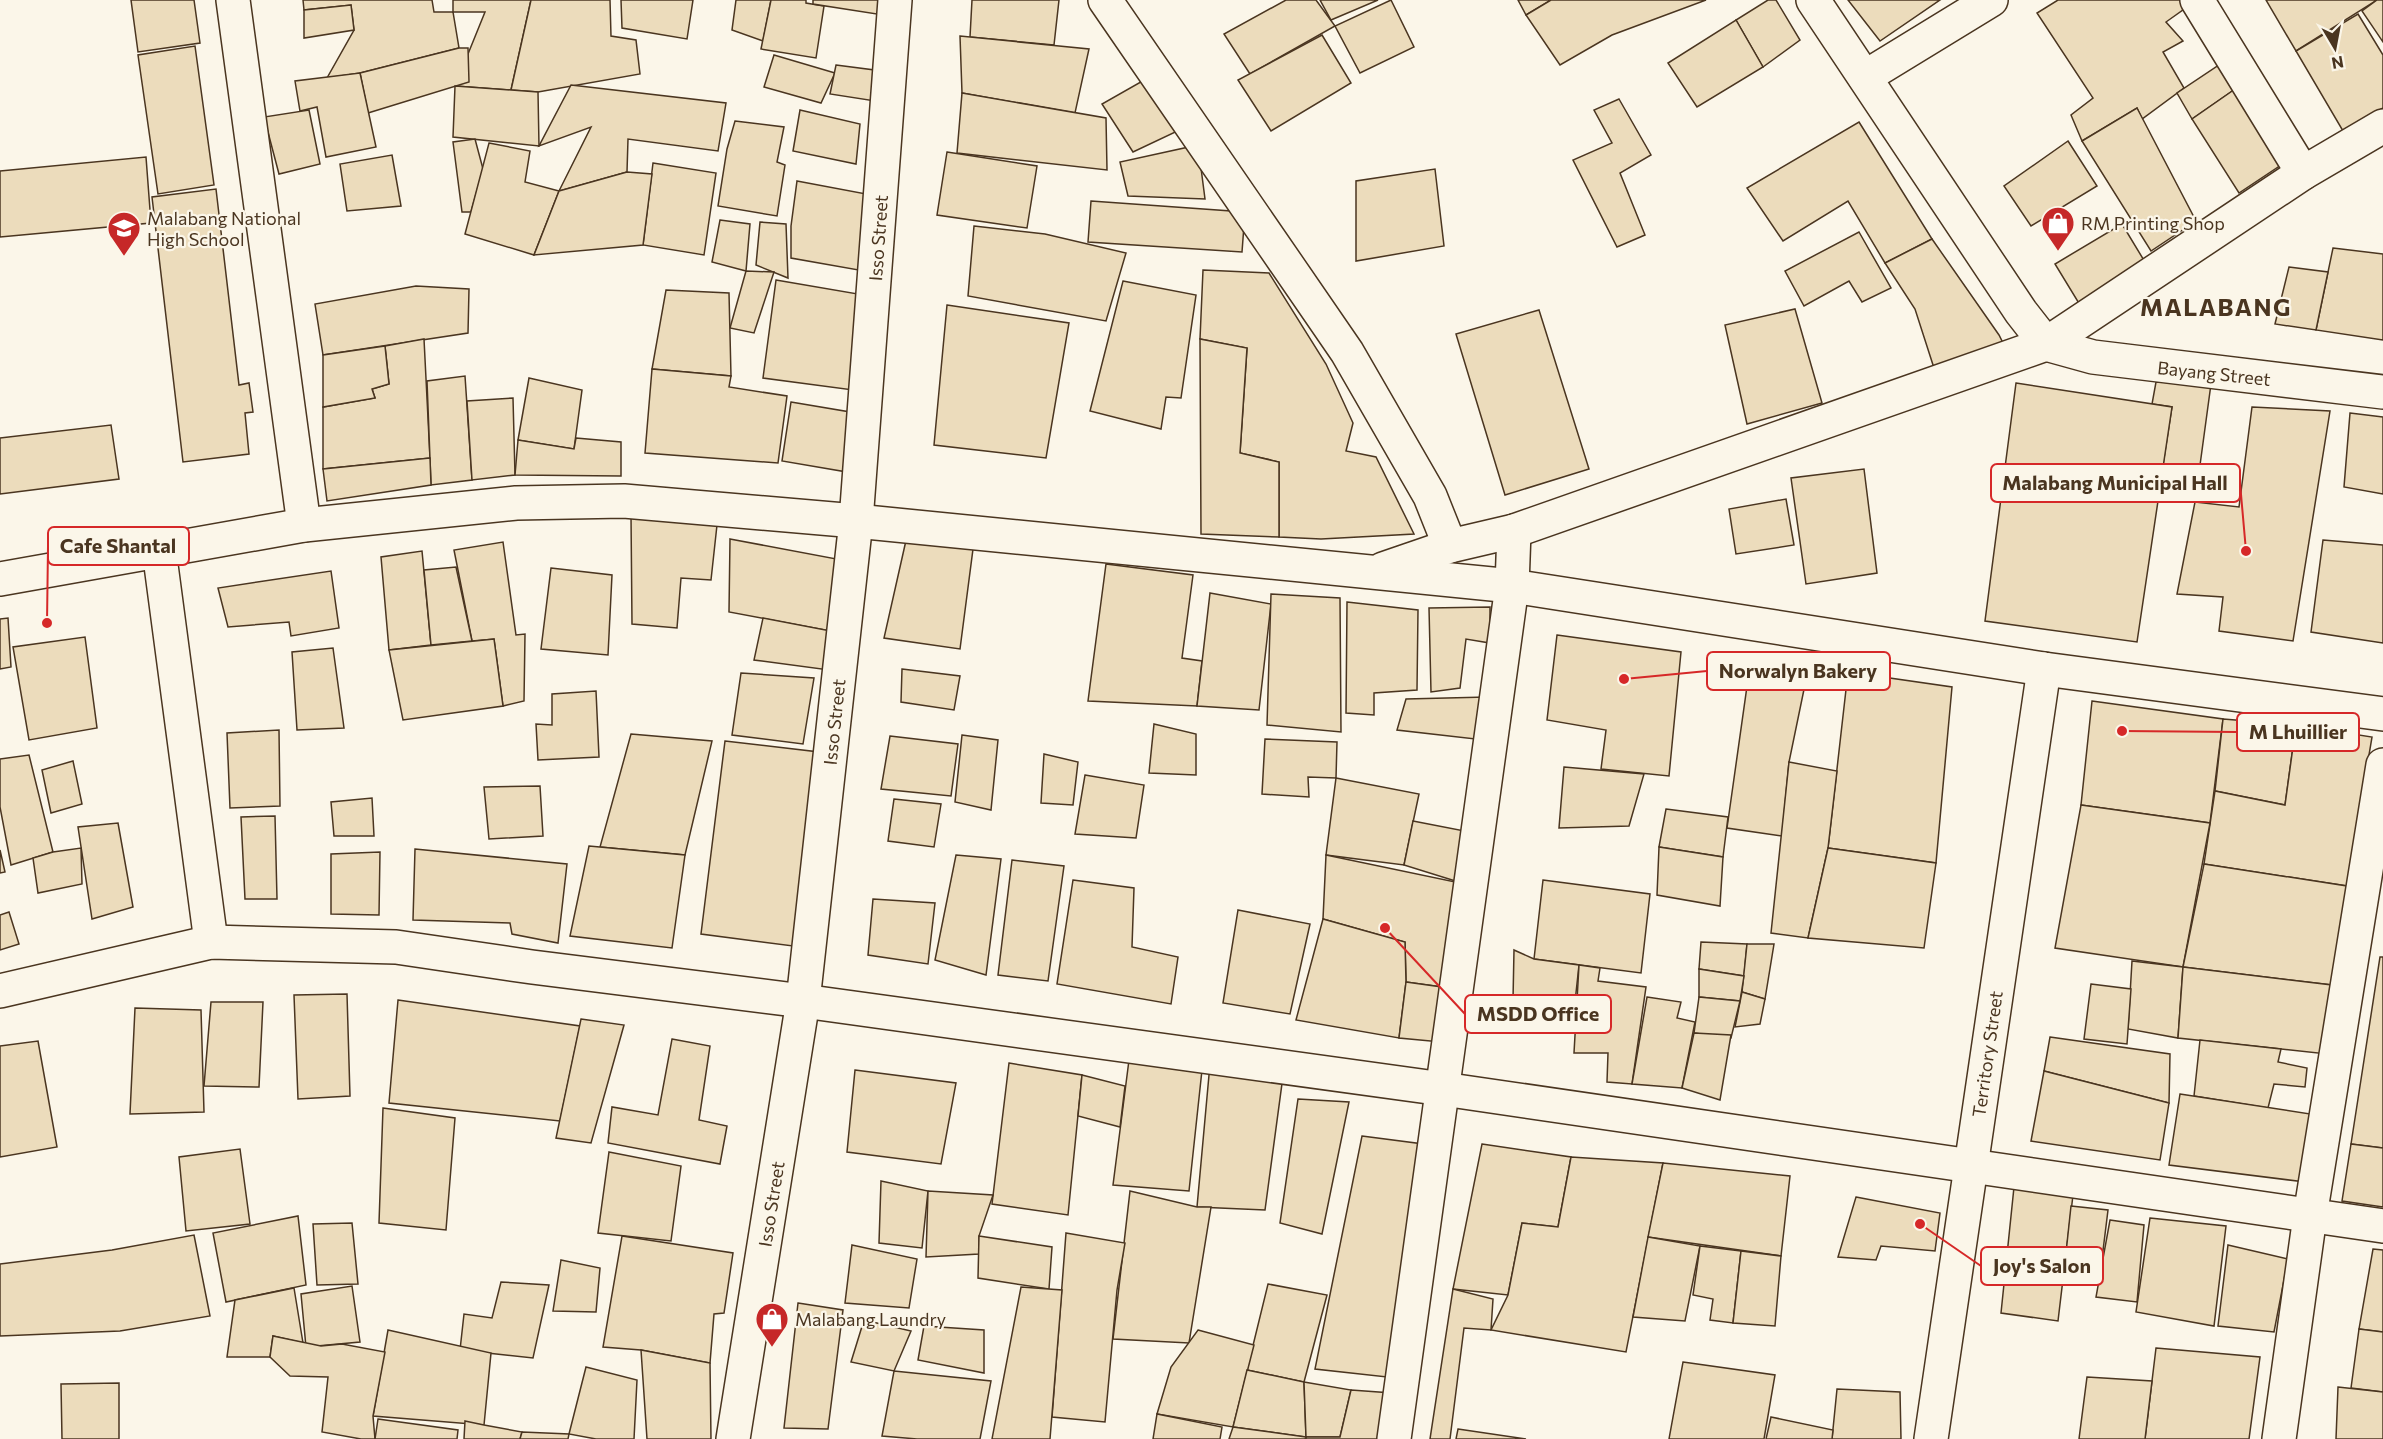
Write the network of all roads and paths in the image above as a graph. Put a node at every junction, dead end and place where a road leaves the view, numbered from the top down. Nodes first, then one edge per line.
1 (233, 0) edge
2 (895, 0) edge
3 (1105, 0) edge
4 (1813, 0) edge
5 (1991, 0) edge
6 (2197, 0) edge
7 (1865, 77) junction
8 (2383, 126) edge
9 (2303, 172) junction
10 (2046, 344) junction
11 (2383, 392) edge
12 (856, 521) junction
13 (304, 525) junction
14 (1514, 531) junction
15 (1450, 546) junction
16 (159, 550) junction
17 (1373, 572) junction
18 (0, 579) edge
19 (1512, 586) junction
20 (2044, 669) junction
21 (2383, 714) edge
22 (2383, 765) edge
23 (211, 942) junction
24 (0, 991) edge
25 (803, 1001) junction
26 (1443, 1089) junction
27 (1971, 1166) junction
28 (2310, 1216) junction
29 (2383, 1226) edge
30 (733, 1439) edge
31 (1394, 1439) edge
32 (1931, 1439) edge
33 (2279, 1439) edge

1 - 13 street
2 - 12 street, Isso Street
3 - 15 street
4 - 7 street
5 - 7 street
6 - 9 street
7 - 10 street
8 - 9 street
9 - 10 street
10 - 11 street, Bayang Street
10 - 14 street
12 - 13 street
12 - 17 street
12 - 25 street, Isso Street
13 - 16 street
14 - 15 street
14 - 19 street
15 - 17 street
16 - 18 street
16 - 23 street
17 - 19 street
19 - 20 street
19 - 26 street
20 - 21 street
20 - 27 street, Territory Street
22 - 28 street
23 - 24 street
23 - 25 street
25 - 26 street
25 - 30 street, Isso Street
26 - 27 street
26 - 31 street
27 - 28 street
27 - 32 street, Territory Street
28 - 29 street
28 - 33 street

